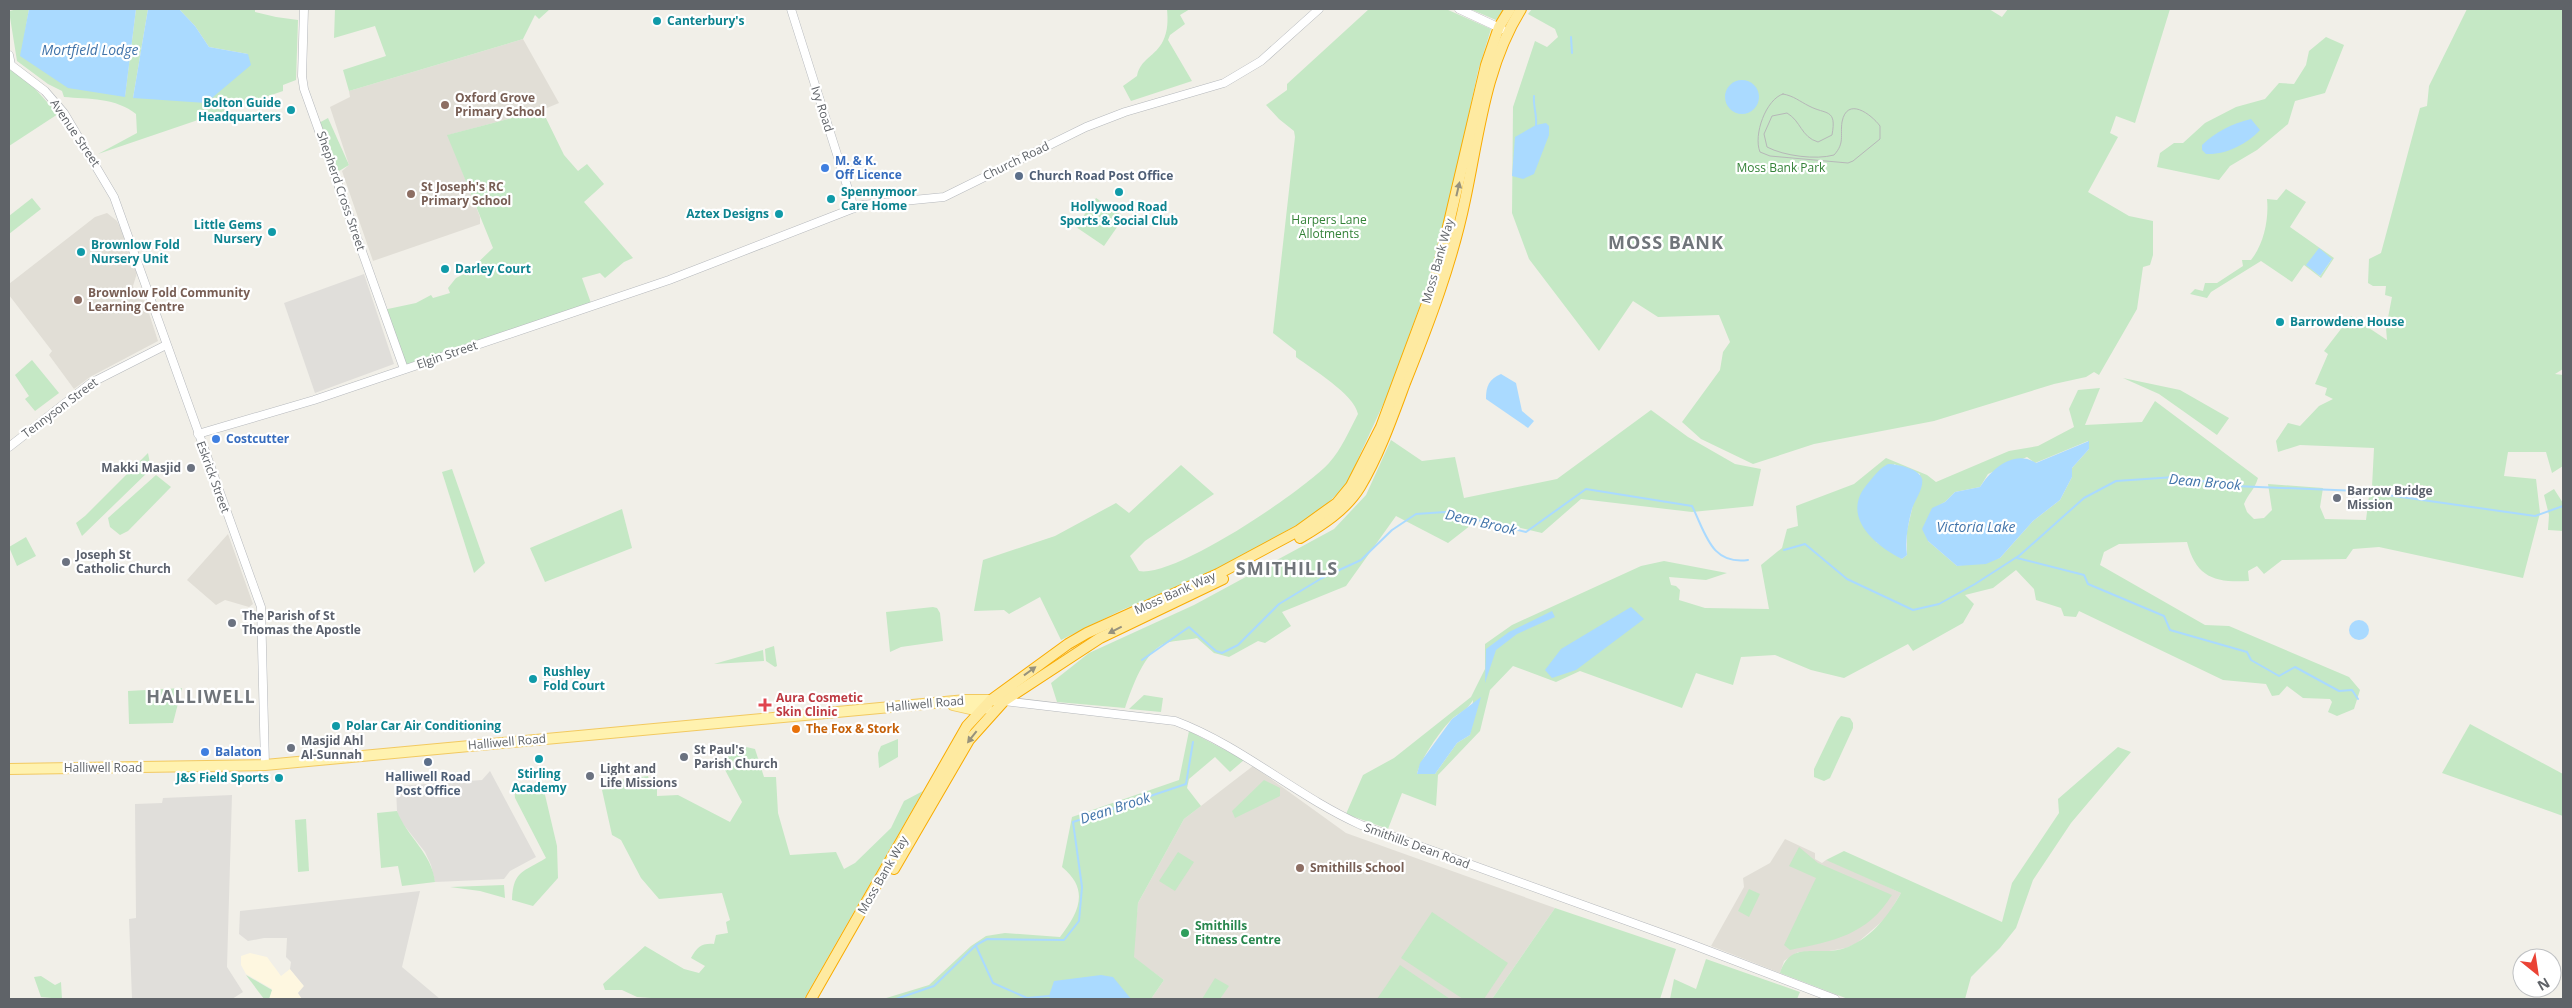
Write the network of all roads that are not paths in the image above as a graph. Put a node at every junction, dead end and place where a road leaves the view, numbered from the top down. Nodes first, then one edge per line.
1 (304, 9) edge
2 (791, 9) edge
3 (1319, 9) edge
4 (1459, 9) edge
5 (1510, 9) edge
6 (1520, 9) edge
7 (1503, 29) junction
8 (9, 55) edge
9 (114, 197) joint
10 (854, 208) junction
11 (695, 271) joint
12 (166, 345) junction
13 (404, 369) junction
14 (198, 434) junction
15 (9, 446) edge
16 (991, 700) junction
17 (1004, 701) junction
18 (944, 704) junction
19 (982, 710) junction
20 (265, 765) junction
21 (9, 769) edge
22 (811, 999) edge
23 (819, 999) edge
24 (1835, 999) edge

1 - 13 street, Shepherd Cross Street
2 - 10 street, Ivy Road
3 - 10 street, Church Road
4 - 7 street
5 - 7 highway, Moss Bank Way
6 - 7 highway, Moss Bank Way
16 -> 7 highway, Moss Bank Way
7 -> 17 highway, Moss Bank Way
8 - 9 street, Avenue Street
9 - 12 street, Eskrick Street
10 - 11 street, Church Road
11 - 13 street, Elgin Street
12 - 14 street, Eskrick Street
12 - 15 street, Tennyson Street
13 - 14 street, Elgin Street
14 - 20 street, Eskrick Street
16 - 17 main road, Halliwell Road
16 - 18 main road, Halliwell Road
16 - 19 highway, Moss Bank Way
17 - 19 main road
17 -> 23 highway, Moss Bank Way
17 - 24 street, Smithills Dean Road
18 - 19 main road
18 - 20 main road, Halliwell Road
19 - 22 highway, Moss Bank Way
20 - 21 main road, Halliwell Road

